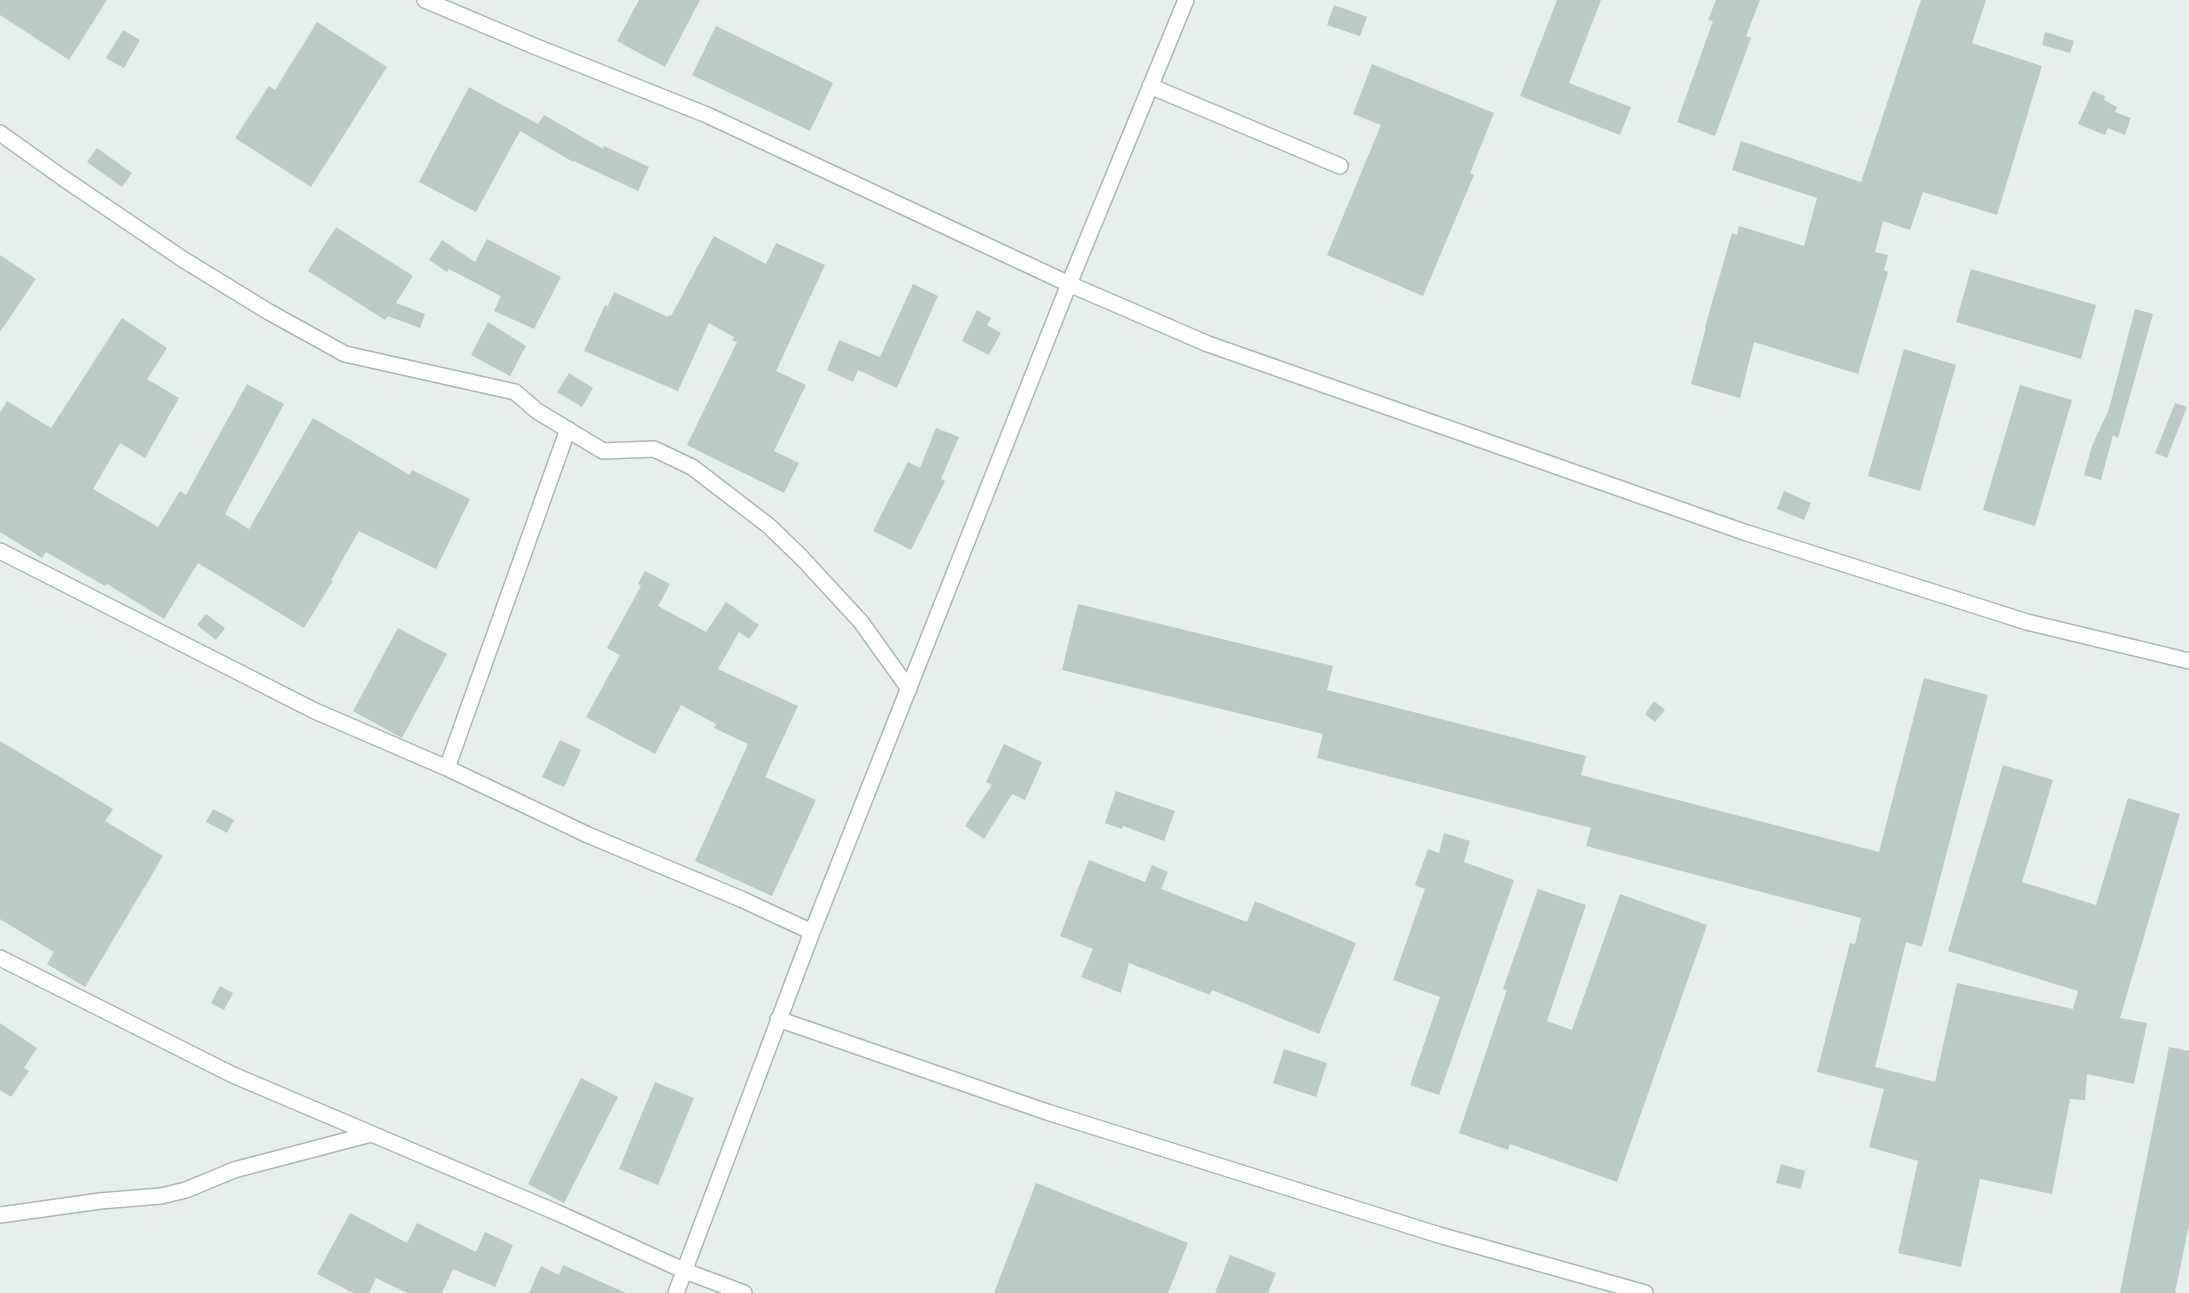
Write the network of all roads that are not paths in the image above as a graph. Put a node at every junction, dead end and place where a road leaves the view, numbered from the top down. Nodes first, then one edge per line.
1 (425, 0) edge
2 (1186, 0) edge
3 (1150, 86) junction
4 (0, 133) edge
5 (1340, 166) dead end
6 (1070, 284) junction
7 (568, 429) junction
8 (0, 551) edge
9 (2189, 661) edge
10 (908, 689) junction
11 (446, 768) junction
12 (812, 932) junction
13 (0, 958) edge
14 (778, 1019) junction
15 (371, 1134) junction
16 (0, 1215) edge
17 (685, 1271) junction
18 (676, 1293) edge
19 (744, 1293) edge
20 (1645, 1293) edge

1 - 6 street
2 - 3 street
3 - 5 street
3 - 6 street
4 - 7 street
6 - 9 street
6 - 10 street
7 - 10 street
7 - 11 street
8 - 11 street
10 - 12 street
11 - 12 street
12 - 14 street
13 - 15 street
14 - 17 street
14 - 20 street
15 - 16 street
15 - 17 street
17 - 18 street
17 - 19 street

